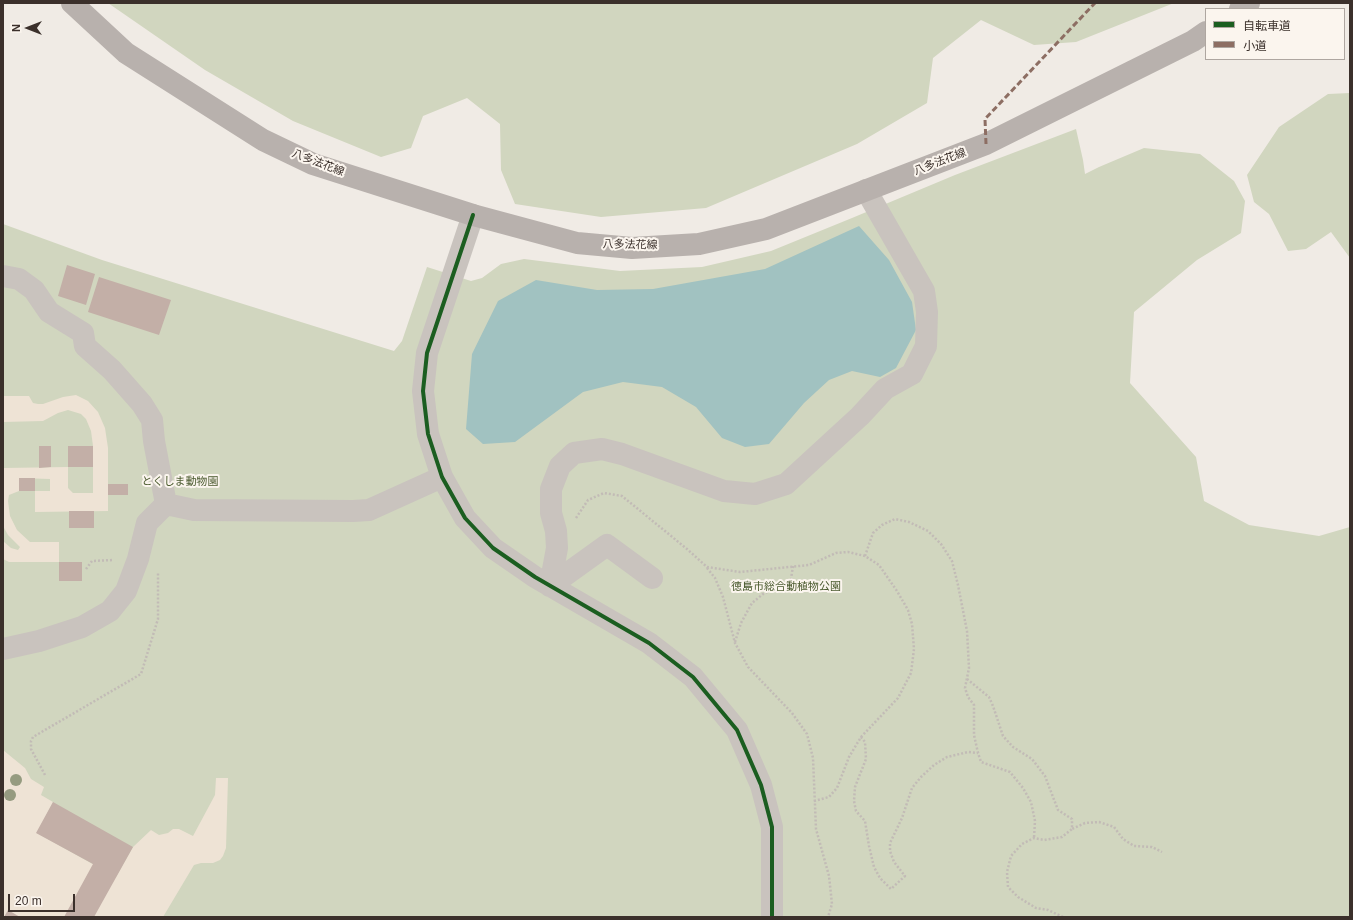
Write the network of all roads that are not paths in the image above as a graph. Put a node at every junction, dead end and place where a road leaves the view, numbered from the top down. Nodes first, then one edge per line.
1 (72, 3) edge
2 (1205, 33) edge
3 (866, 190) junction
4 (473, 215) junction
5 (3, 276) edge
6 (442, 477) junction
7 (166, 504) junction
8 (652, 578) dead end
9 (550, 586) junction
10 (3, 649) edge
11 (772, 917) edge

1 - 4 main road, 八多法花線
2 - 3 main road, 八多法花線
3 - 4 main road, 八多法花線
3 - 9 street
4 - 6 street
5 - 7 street
6 - 7 street
6 - 9 street
7 - 10 street
8 - 9 street
9 - 11 street

